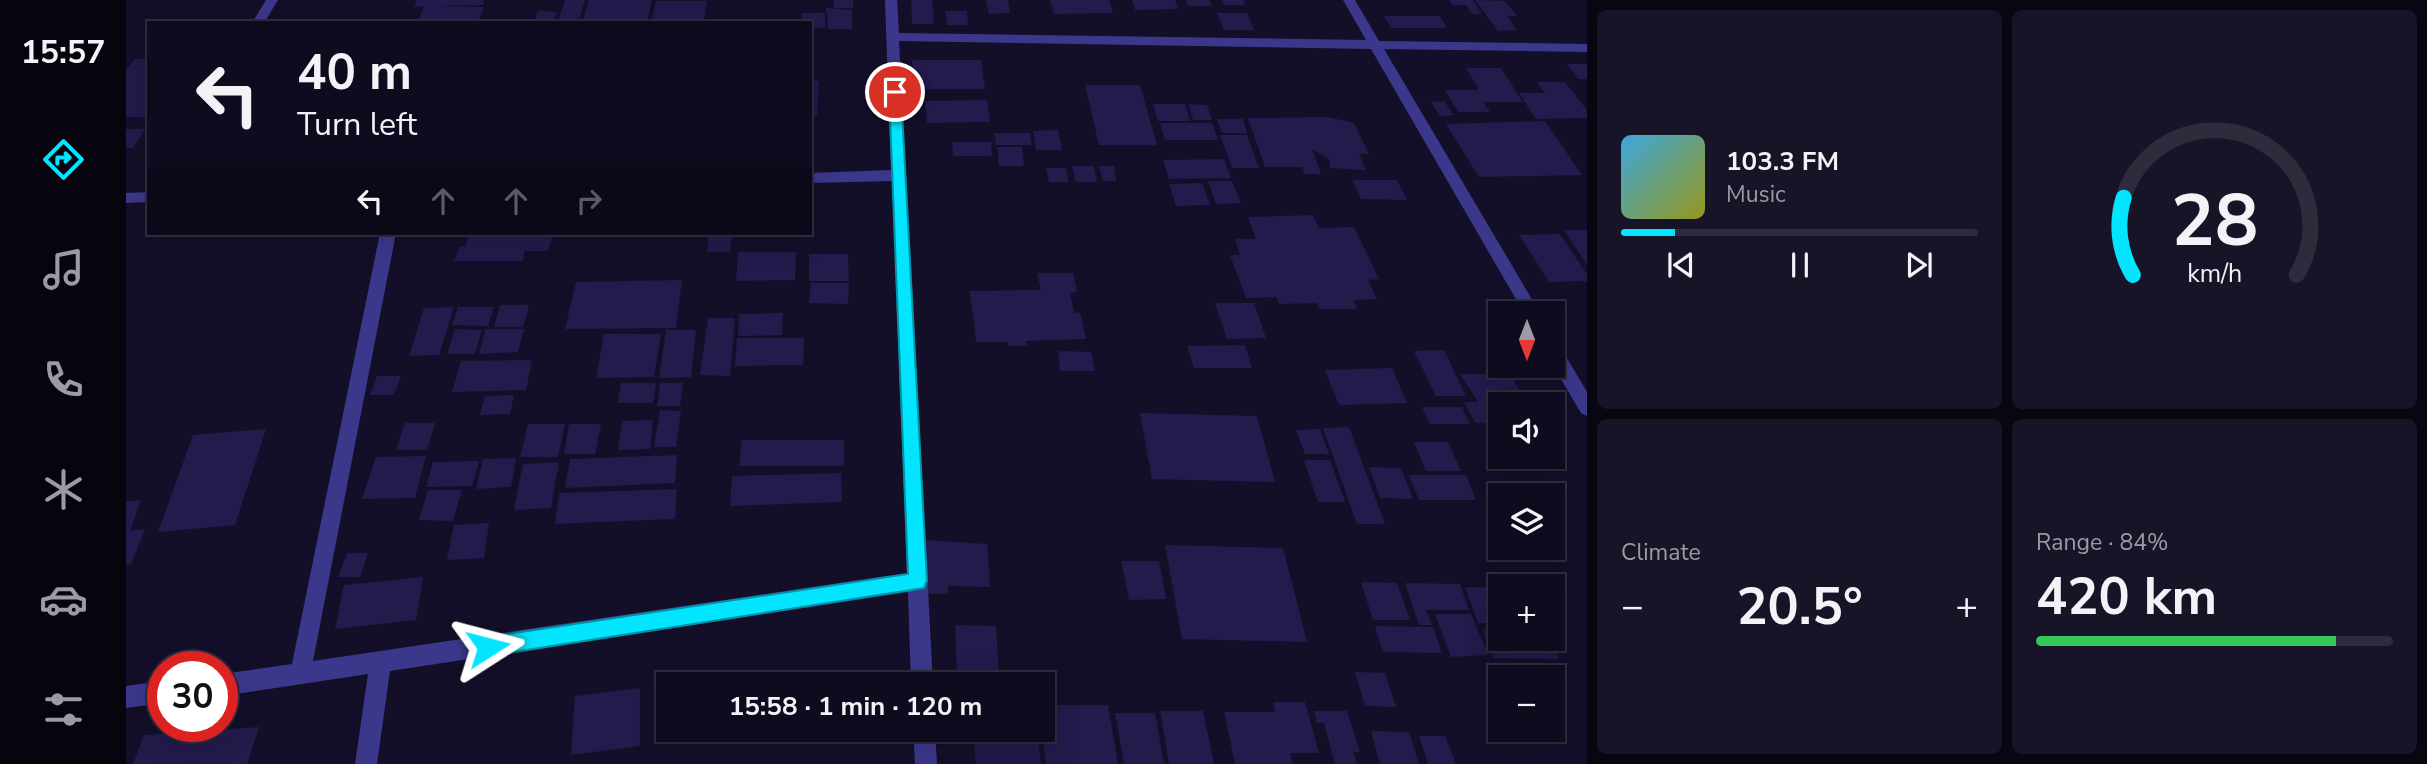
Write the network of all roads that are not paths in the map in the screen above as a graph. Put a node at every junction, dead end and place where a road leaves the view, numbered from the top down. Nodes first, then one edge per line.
1 (272, 0) edge
2 (891, 0) edge
3 (1349, 0) edge
4 (259, 21) edge
5 (892, 37) junction
6 (1374, 44) junction
7 (1587, 48) edge
8 (900, 175) junction
9 (812, 178) edge
10 (147, 197) edge
11 (126, 198) edge
12 (388, 235) edge
13 (1525, 301) edge
14 (1565, 370) edge
15 (1587, 408) edge
16 (918, 581) junction
17 (380, 663) junction
18 (922, 672) edge
19 (300, 675) junction
20 (238, 683) edge
21 (147, 694) edge
22 (126, 697) edge
23 (925, 742) edge
24 (366, 764) edge
25 (926, 764) edge

1 - 4 street
2 - 5 street
3 - 6 street
5 - 6 street
5 - 8 street
6 - 7 street
6 - 13 street
8 - 9 street
8 - 16 street
10 - 11 street
12 - 19 street
14 - 15 street
16 - 17 street
16 - 18 street
17 - 19 street
17 - 24 street
19 - 20 street
21 - 22 street
23 - 25 street

